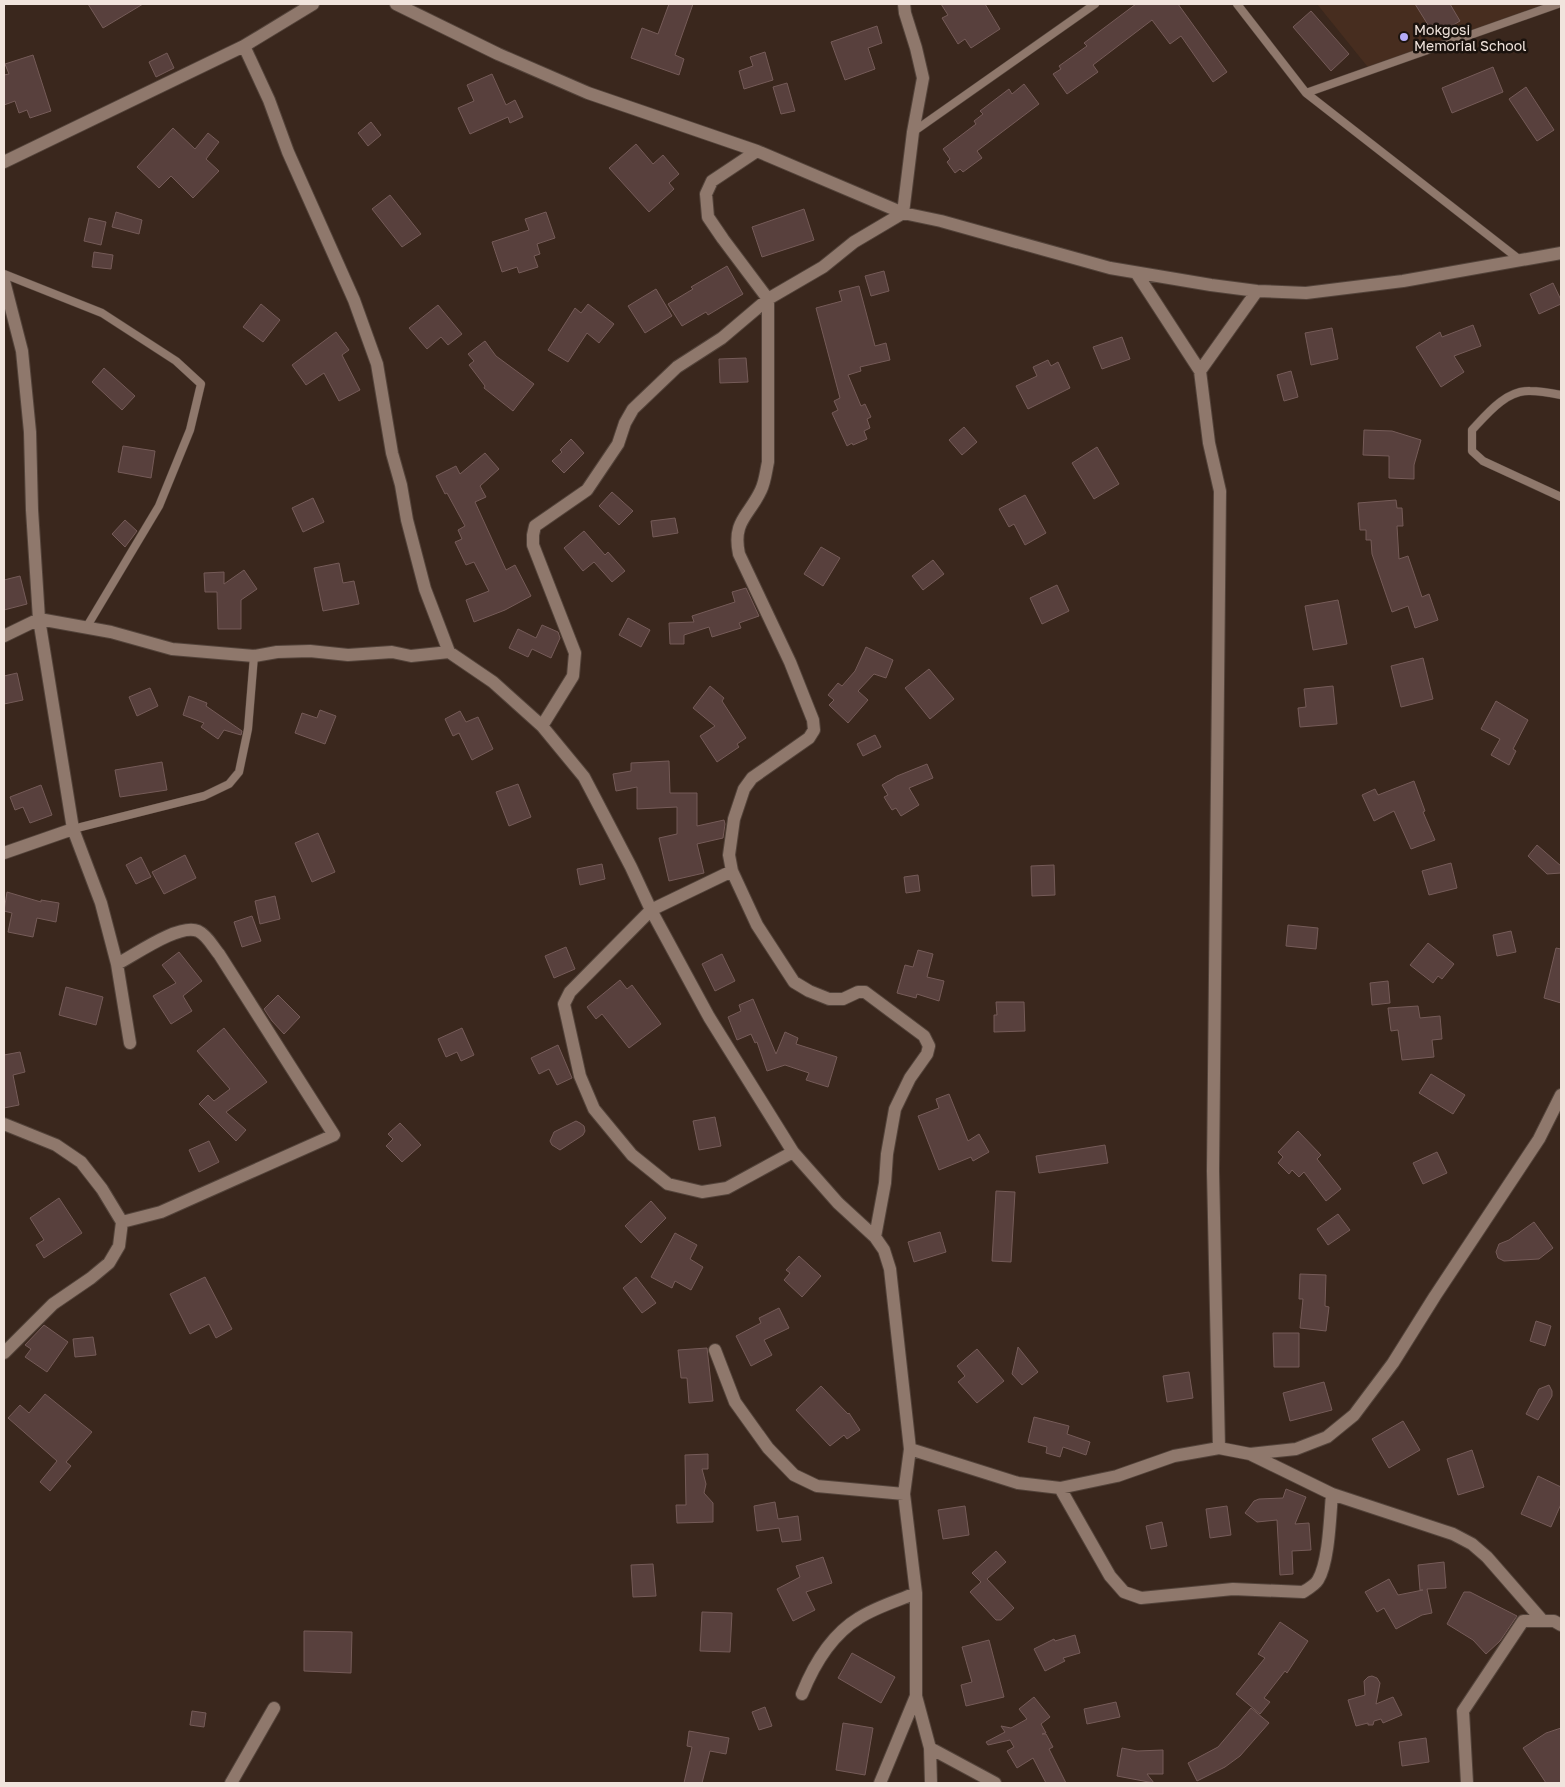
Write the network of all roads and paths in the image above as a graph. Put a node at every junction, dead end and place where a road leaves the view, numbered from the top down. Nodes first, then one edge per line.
1 (313, 4) edge
2 (396, 4) edge
3 (904, 4) edge
4 (1095, 4) edge
5 (1237, 4) edge
6 (1558, 4) edge
7 (244, 46) junction
8 (1306, 93) junction
9 (913, 132) junction
10 (757, 151) junction
11 (4, 162) edge
12 (904, 213) junction
13 (1561, 253) edge
14 (1520, 260) junction
15 (4, 274) edge
16 (1137, 274) junction
17 (4, 281) edge
18 (1257, 291) junction
19 (768, 299) junction
20 (1200, 371) junction
21 (1561, 395) edge
22 (1561, 497) edge
23 (39, 619) junction
24 (86, 628) junction
25 (4, 636) edge
26 (449, 652) junction
27 (254, 656) junction
28 (542, 726) junction
29 (73, 829) junction
30 (4, 853) edge
31 (732, 871) junction
32 (651, 910) junction
33 (117, 964) junction
34 (130, 1044) dead end
35 (1561, 1095) edge
36 (4, 1124) edge
37 (794, 1152) junction
38 (122, 1222) junction
39 (875, 1237) junction
40 (714, 1350) dead end
41 (4, 1353) edge
42 (1219, 1448) junction
43 (910, 1449) junction
44 (1250, 1454) junction
45 (1060, 1488) junction
46 (904, 1494) junction
47 (1332, 1494) junction
48 (916, 1593) junction
49 (1542, 1620) junction
50 (1561, 1625) edge
51 (802, 1694) dead end
52 (916, 1696) junction
53 (274, 1708) dead end
54 (930, 1748) junction
55 (231, 1783) edge
56 (880, 1783) edge
57 (931, 1783) edge
58 (995, 1783) edge
59 (1467, 1783) edge

1 - 7 street
2 - 10 street
3 - 9 street
4 - 9 lane
5 - 8 lane
6 - 8 lane
7 - 11 street
7 - 26 street
8 - 14 lane
9 - 12 street
10 - 12 street
10 - 19 street
12 - 16 street
12 - 19 street
13 - 14 street
14 - 18 street
15 - 24 lane
16 - 18 street
16 - 20 street
17 - 23 street
18 - 20 street
19 - 28 street
19 - 31 street
20 - 42 street
21 - 22 lane
23 - 24 street
23 - 25 street
23 - 29 street
24 - 27 street
26 - 27 street
26 - 28 street
27 - 29 lane
28 - 32 street
29 - 30 street
29 - 33 street
31 - 32 street
31 - 39 street
32 - 37 street
32 - 37 street
33 - 34 street
33 - 38 street
35 - 44 street
36 - 38 street
37 - 39 street
38 - 41 street
39 - 43 street
40 - 46 street
42 - 44 street
42 - 45 street
43 - 45 street
43 - 46 street
44 - 47 street
45 - 47 street
46 - 48 street
47 - 49 street
48 - 51 street
48 - 52 street
49 - 50 street
49 - 59 street
52 - 54 street
52 - 56 street
53 - 55 street
54 - 57 street
54 - 58 street

